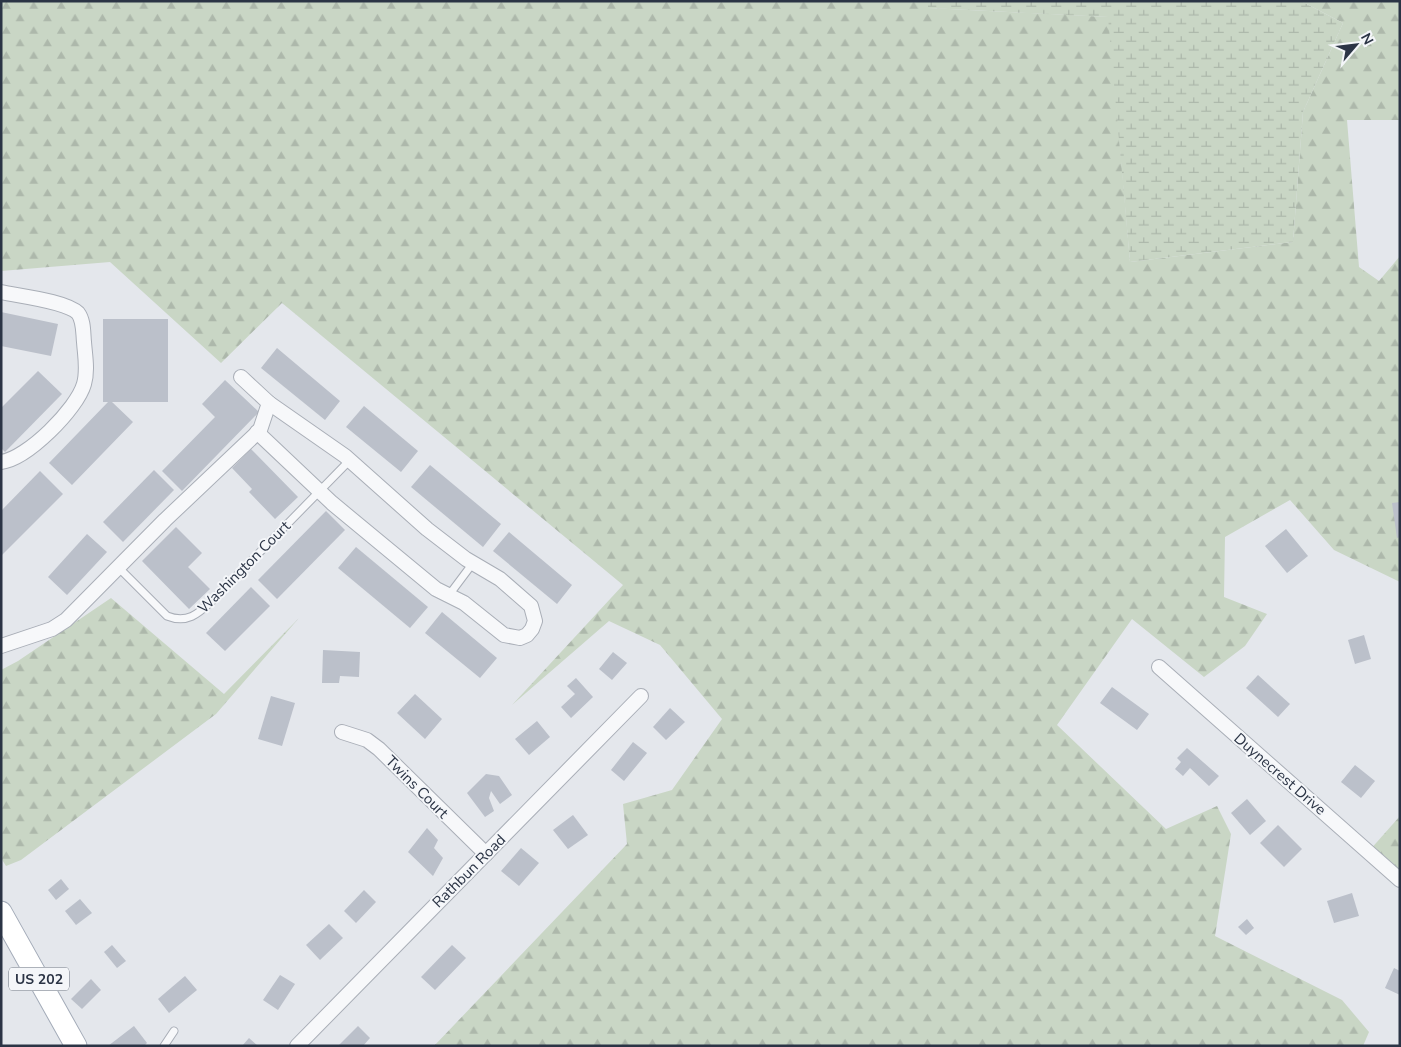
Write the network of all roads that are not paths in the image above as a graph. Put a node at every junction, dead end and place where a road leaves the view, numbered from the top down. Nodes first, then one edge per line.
1 (1, 292) edge
2 (241, 377) dead end
3 (269, 402) junction
4 (257, 432) junction
5 (350, 460) junction
6 (1, 462) edge
7 (320, 492) junction
8 (473, 563) junction
9 (119, 568) junction
10 (449, 595) junction
11 (1, 646) edge
12 (1159, 668) dead end
13 (641, 696) dead end
14 (342, 732) dead end
15 (486, 854) junction
16 (1400, 880) edge
17 (1, 912) edge
18 (174, 1030) dead end
19 (76, 1046) edge
20 (164, 1046) edge
21 (297, 1046) edge

1 - 6 street
2 - 3 street
3 - 4 street
3 - 5 street
4 - 7 street
4 - 9 street
5 - 7 lane, Washington Court
5 - 8 street
7 - 9 lane, Washington Court
7 - 10 street
8 - 10 lane
8 - 10 street
9 - 11 street
12 - 16 street, Duynecrest Drive
13 - 15 street, Rathbun Road
14 - 15 street, Twins Court
15 - 21 street, Rathbun Road
17 - 19 main road, US 202
18 - 20 lane

